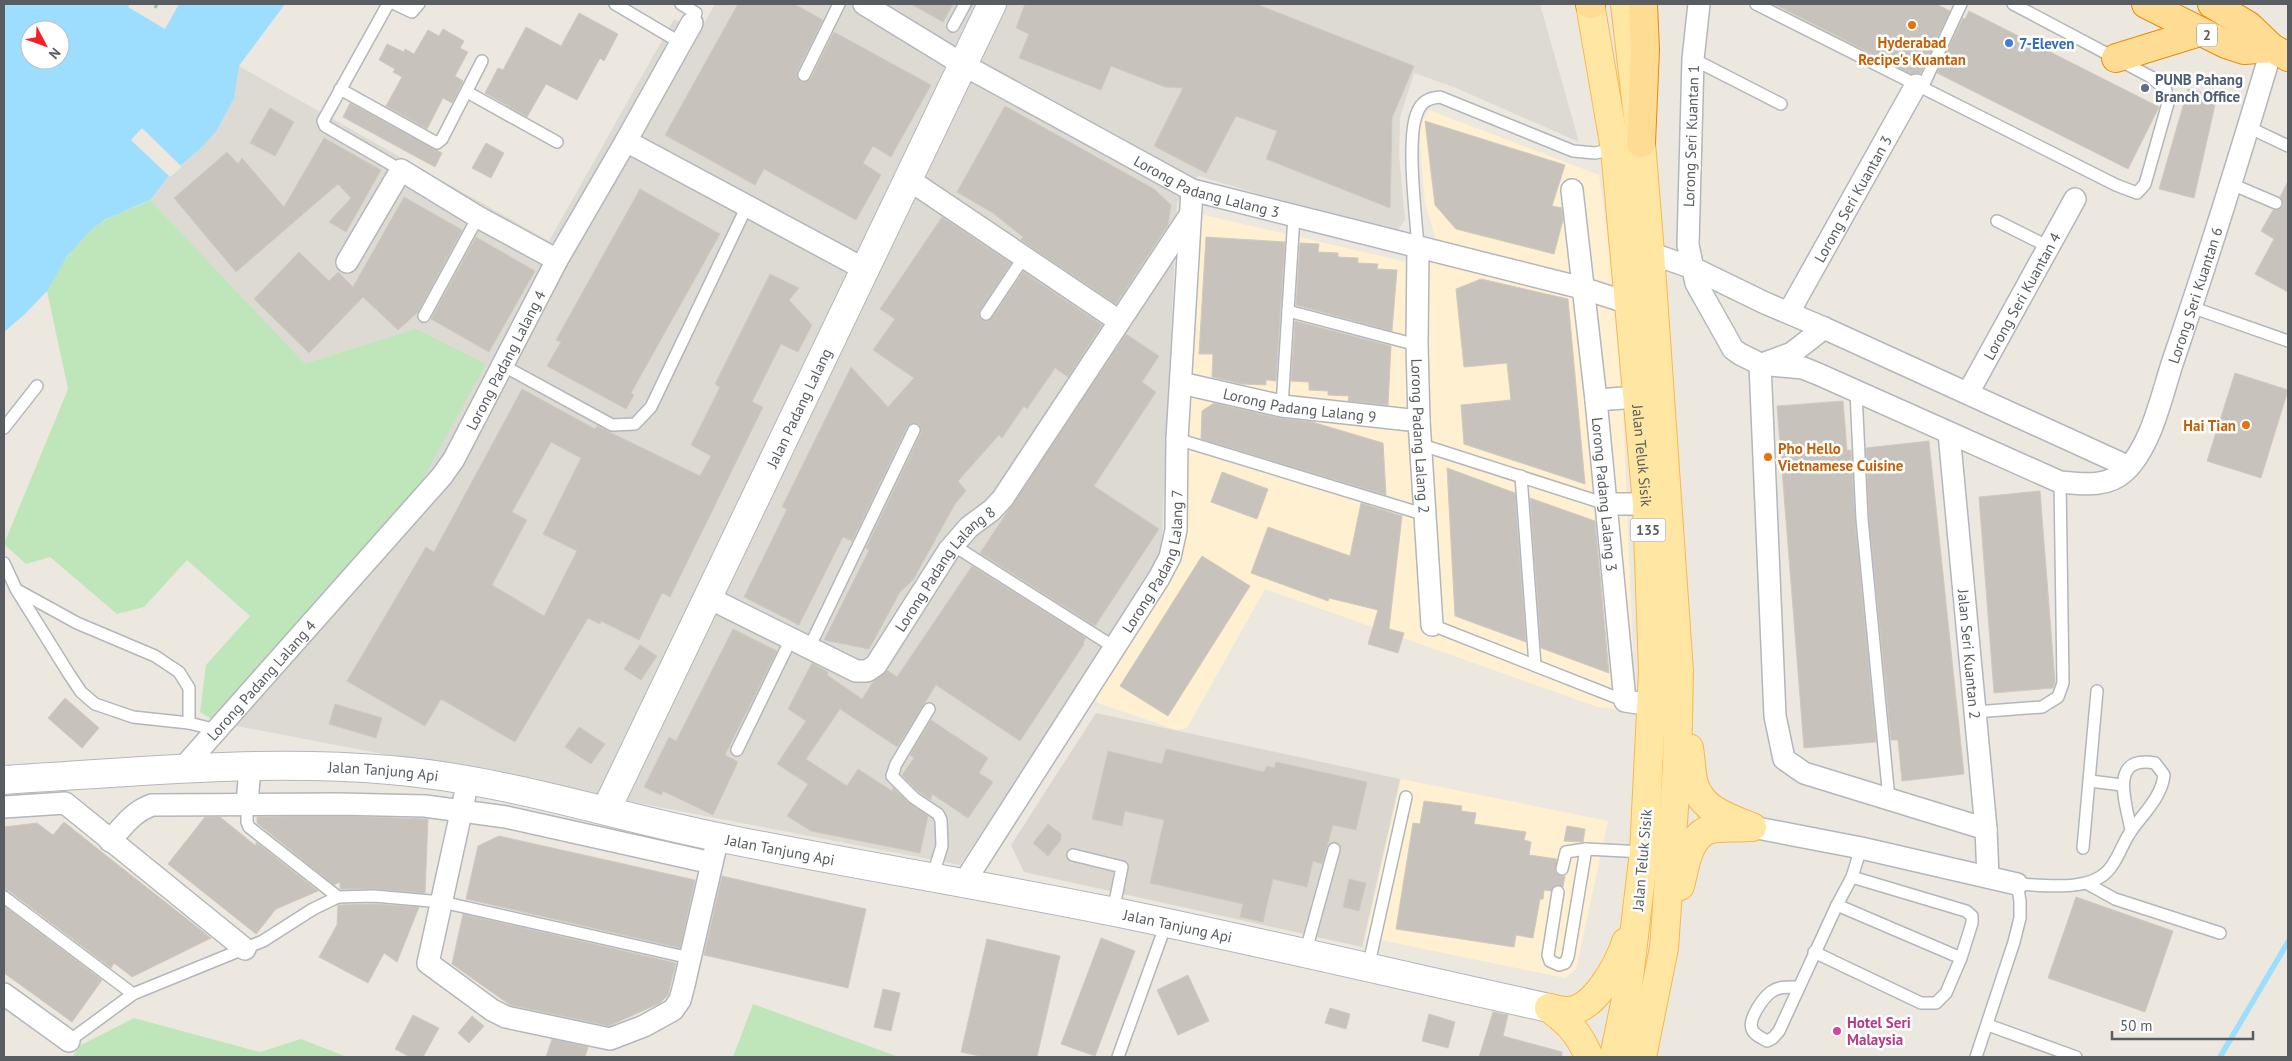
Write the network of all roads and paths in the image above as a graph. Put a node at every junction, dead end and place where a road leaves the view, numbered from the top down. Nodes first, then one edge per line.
1 (388, 4) edge
2 (395, 4) edge
3 (419, 4) edge
4 (615, 4) edge
5 (681, 4) edge
6 (839, 4) edge
7 (864, 4) edge
8 (965, 4) edge
9 (992, 4) edge
10 (1590, 4) edge
11 (1625, 4) edge
12 (1643, 4) edge
13 (1699, 4) edge
14 (1756, 4) edge
15 (1961, 4) edge
16 (2013, 4) edge
17 (2146, 4) edge
18 (2212, 4) edge
19 (692, 23) joint
20 (953, 26) dead end
21 (2200, 32) junction
22 (681, 43) junction
23 (2280, 53) edge
24 (1693, 58) junction
25 (2116, 58) junction
26 (482, 61) dead end
27 (962, 64) junction
28 (804, 75) dead end
29 (1919, 86) junction
30 (340, 89) junction
31 (467, 92) junction
32 (1781, 104) dead end
33 (2248, 127) junction
34 (626, 141) junction
35 (557, 142) dead end
36 (1628, 146) junction
37 (2288, 146) edge
38 (401, 170) junction
39 (908, 179) junction
40 (2229, 183) junction
41 (1192, 190) junction
42 (1572, 190) dead end
43 (2075, 199) dead end
44 (2276, 203) dead end
45 (747, 206) junction
46 (1191, 214) junction
47 (1294, 216) junction
48 (478, 217) junction
49 (1997, 221) dead end
50 (1418, 247) junction
51 (2049, 247) junction
52 (1650, 254) junction
53 (1024, 257) junction
54 (557, 260) junction
55 (347, 262) dead end
56 (1693, 268) junction
57 (866, 270) junction
58 (1582, 288) junction
59 (1629, 303) junction
60 (2191, 307) junction
61 (1288, 311) junction
62 (1789, 312) junction
63 (986, 314) dead end
64 (424, 316) dead end
65 (1119, 320) junction
66 (1824, 328) junction
67 (2288, 341) edge
68 (1417, 345) junction
69 (1760, 364) junction
70 (502, 366) junction
71 (1181, 383) junction
72 (37, 386) dead end
73 (1856, 392) junction
74 (1968, 393) junction
75 (1638, 397) junction
76 (1596, 400) junction
77 (1282, 406) junction
78 (1419, 421) junction
79 (4, 428) edge
80 (914, 430) dead end
81 (1949, 433) junction
82 (1178, 439) junction
83 (1422, 445) junction
84 (2129, 467) junction
85 (1521, 476) junction
86 (2060, 482) junction
87 (1606, 504) junction
88 (1646, 504) junction
89 (1426, 515) junction
90 (954, 545) junction
91 (4, 563) edge
92 (16, 589) junction
93 (709, 598) junction
94 (1432, 624) joint
95 (800, 644) junction
96 (1114, 647) junction
97 (1535, 665) junction
98 (1679, 672) junction
99 (2097, 691) dead end
100 (1638, 703) junction
101 (930, 709) dead end
102 (1975, 712) junction
103 (189, 723) junction
104 (217, 730) junction
105 (737, 750) dead end
106 (250, 767) junction
107 (182, 769) junction
108 (4, 780) edge
109 (468, 780) junction
110 (2090, 781) junction
111 (2122, 785) junction
112 (1406, 797) dead end
113 (1889, 799) junction
114 (247, 804) junction
115 (4, 807) edge
116 (462, 810) junction
117 (606, 810) junction
118 (1752, 827) junction
119 (1986, 829) junction
120 (2131, 830) junction
121 (110, 841) junction
122 (1861, 848) junction
123 (2083, 848) dead end
124 (1334, 849) dead end
125 (1586, 849) junction
126 (715, 850) junction
127 (1644, 852) junction
128 (1073, 855) dead end
129 (1562, 869) dead end
130 (1852, 877) junction
131 (1988, 877) junction
132 (932, 878) junction
133 (963, 884) junction
134 (2017, 884) junction
135 (2088, 884) junction
136 (1640, 891) junction
137 (1558, 892) dead end
138 (4, 897) edge
139 (338, 897) junction
140 (442, 902) junction
141 (1837, 905) junction
142 (1113, 912) junction
143 (1166, 924) junction
144 (2220, 933) dead end
145 (1664, 948) junction
146 (245, 949) junction
147 (1814, 952) junction
148 (1306, 954) junction
149 (690, 958) junction
150 (1961, 958) junction
151 (1368, 968) junction
152 (1798, 987) junction
153 (4, 994) edge
154 (133, 994) junction
155 (1549, 1008) junction
156 (1988, 1025) junction
157 (69, 1041) joint
158 (1118, 1057) edge
159 (1588, 1057) edge
160 (1614, 1057) edge
161 (1642, 1057) edge
162 (1976, 1057) edge
163 (2076, 1057) edge

1 - 30 lane
2 - 3 lane
4 - 22 lane
5 - 19 lane
6 - 28 lane
7 - 27 street, Lorong Padang Lalang 3
8 - 20 lane
9 - 27 street, Jalan Padang Lalang
10 - 36 main road, Jalan Teluk Sisik / 135
11 - 36 main road, Jalan Teluk Sisik / 135
12 - 36 highway
13 - 24 street, Lorong Seri Kuantan 1
14 - 29 lane
15 - 29 lane
16 - 25 lane
17 - 21 highway, 2
18 - 23 highway, 2
19 - 22 street, Lorong Padang Lalang 4
21 - 23 highway, 2
21 - 25 highway
22 - 34 street, Lorong Padang Lalang 4
23 - 33 street, Lorong Seri Kuantan 6
24 - 32 lane
24 - 56 street, Lorong Seri Kuantan 1
25 - 29 lane
26 - 31 lane
27 - 39 street, Jalan Padang Lalang
27 - 41 street, Lorong Padang Lalang 3
29 - 62 street, Lorong Seri Kuantan 3
30 - 31 lane
30 - 38 lane
31 - 35 lane
33 - 37 lane
33 - 40 street, Lorong Seri Kuantan 6
34 - 45 street
34 - 54 street, Lorong Padang Lalang 4
36 - 50 lane
36 - 52 main road, Jalan Teluk Sisik / 135
36 - 59 main road, Jalan Teluk Sisik / 135
38 - 48 street
38 - 55 street
39 - 53 street
39 - 57 street, Jalan Padang Lalang
40 - 44 lane
40 - 60 street, Lorong Seri Kuantan 6
41 - 46 street, Lorong Padang Lalang 7
41 - 47 street, Lorong Padang Lalang 3
42 - 58 street, Lorong Padang Lalang 3
43 - 51 street, Lorong Seri Kuantan 4
45 - 57 street
45 - 70 lane
46 - 65 street, Lorong Padang Lalang 8
46 - 71 street, Lorong Padang Lalang 7
47 - 50 street, Lorong Padang Lalang 3
47 - 61 lane
48 - 54 street
48 - 64 lane
49 - 51 lane
50 - 58 street, Lorong Padang Lalang 3
50 - 68 street, Lorong Padang Lalang 2
51 - 74 street, Lorong Seri Kuantan 4
52 - 56 street
52 - 98 main road, Jalan Teluk Sisik / 135
53 - 63 lane
53 - 65 street
54 - 70 street, Lorong Padang Lalang 4
56 - 62 street
56 - 69 street, Lorong Seri Kuantan 1
57 - 93 street, Jalan Padang Lalang
58 - 59 street, Lorong Padang Lalang 3
58 - 76 street, Lorong Padang Lalang 3
59 - 75 main road, Jalan Teluk Sisik / 135
60 - 67 lane
60 - 84 street, Lorong Seri Kuantan 6
61 - 68 lane
61 - 77 lane
62 - 66 street
65 - 90 street, Lorong Padang Lalang 8
66 - 69 street
66 - 74 street
68 - 78 street, Lorong Padang Lalang 2
69 - 73 street
69 - 113 street
70 - 104 street, Lorong Padang Lalang 4
71 - 77 street, Lorong Padang Lalang 9
71 - 82 street, Lorong Padang Lalang 7
72 - 79 lane
73 - 81 street
73 - 113 lane
74 - 84 street
75 - 76 street
75 - 88 main road, Jalan Teluk Sisik / 135
76 - 87 street, Lorong Padang Lalang 3
77 - 78 street, Lorong Padang Lalang 9
78 - 83 street, Lorong Padang Lalang 2
80 - 95 lane
81 - 86 street
81 - 102 street, Jalan Seri Kuantan 2
82 - 89 lane
82 - 96 street, Lorong Padang Lalang 7
83 - 85 lane
83 - 89 street, Lorong Padang Lalang 2
84 - 86 street, Lorong Seri Kuantan 6
85 - 87 lane
85 - 97 lane
86 - 102 lane
87 - 88 street
87 - 100 street, Lorong Padang Lalang 3
88 - 100 main road, Jalan Teluk Sisik / 135
89 - 94 street, Lorong Padang Lalang 2
90 - 95 street, Lorong Padang Lalang 8
90 - 96 lane
91 - 92 lane
92 - 103 lane
92 - 103 lane
93 - 95 street, Lorong Padang Lalang 8
93 - 117 street, Jalan Padang Lalang
94 - 97 lane
95 - 105 lane
96 - 133 street, Lorong Padang Lalang 7
97 - 100 lane
98 - 118 main road
98 - 145 main road, Jalan Teluk Sisik / 135
99 - 110 lane
100 - 127 main road, Jalan Teluk Sisik / 135
101 - 132 lane
102 - 119 street, Jalan Seri Kuantan 2
103 - 104 lane
104 - 107 street, Lorong Padang Lalang 4
106 - 107 street, Jalan Tanjung Api
106 - 109 street, Jalan Tanjung Api
106 - 114 street
107 - 108 street, Jalan Tanjung Api
109 - 116 street
109 - 117 street, Jalan Tanjung Api
110 - 111 lane
110 - 123 lane
111 - 120 lane
111 - 120 lane
112 - 151 lane
113 - 119 street
114 - 116 street
114 - 121 street
114 - 139 lane
115 - 121 street
116 - 126 street
116 - 140 street
117 - 126 street, Jalan Tanjung Api
118 - 122 street
118 - 145 main road
119 - 131 street, Jalan Seri Kuantan 2
120 - 135 lane
121 - 146 street
122 - 130 lane
122 - 131 street
124 - 148 lane
125 - 127 lane
125 - 129 lane
125 - 137 lane
126 - 132 street, Jalan Tanjung Api
126 - 149 street
127 - 136 main road, Jalan Teluk Sisik / 135
128 - 142 lane
130 - 141 lane
130 - 150 lane
131 - 134 street
132 - 133 street, Jalan Tanjung Api
133 - 142 street, Jalan Tanjung Api
134 - 135 lane
134 - 156 lane
135 - 144 lane
136 - 155 main road
136 - 160 main road, Jalan Teluk Sisik / 135
138 - 154 lane
139 - 140 lane
139 - 146 lane
140 - 149 lane
140 - 149 street
141 - 147 lane
141 - 150 lane
142 - 143 street, Jalan Tanjung Api
143 - 148 street, Jalan Tanjung Api
143 - 158 lane
145 - 161 main road, Jalan Teluk Sisik / 135
146 - 154 lane
147 - 150 lane
147 - 152 lane
148 - 151 street, Jalan Tanjung Api
151 - 155 street, Jalan Tanjung Api
152 - 152 lane
153 - 157 street
154 - 157 lane
155 - 159 main road
156 - 162 lane
156 - 163 lane

